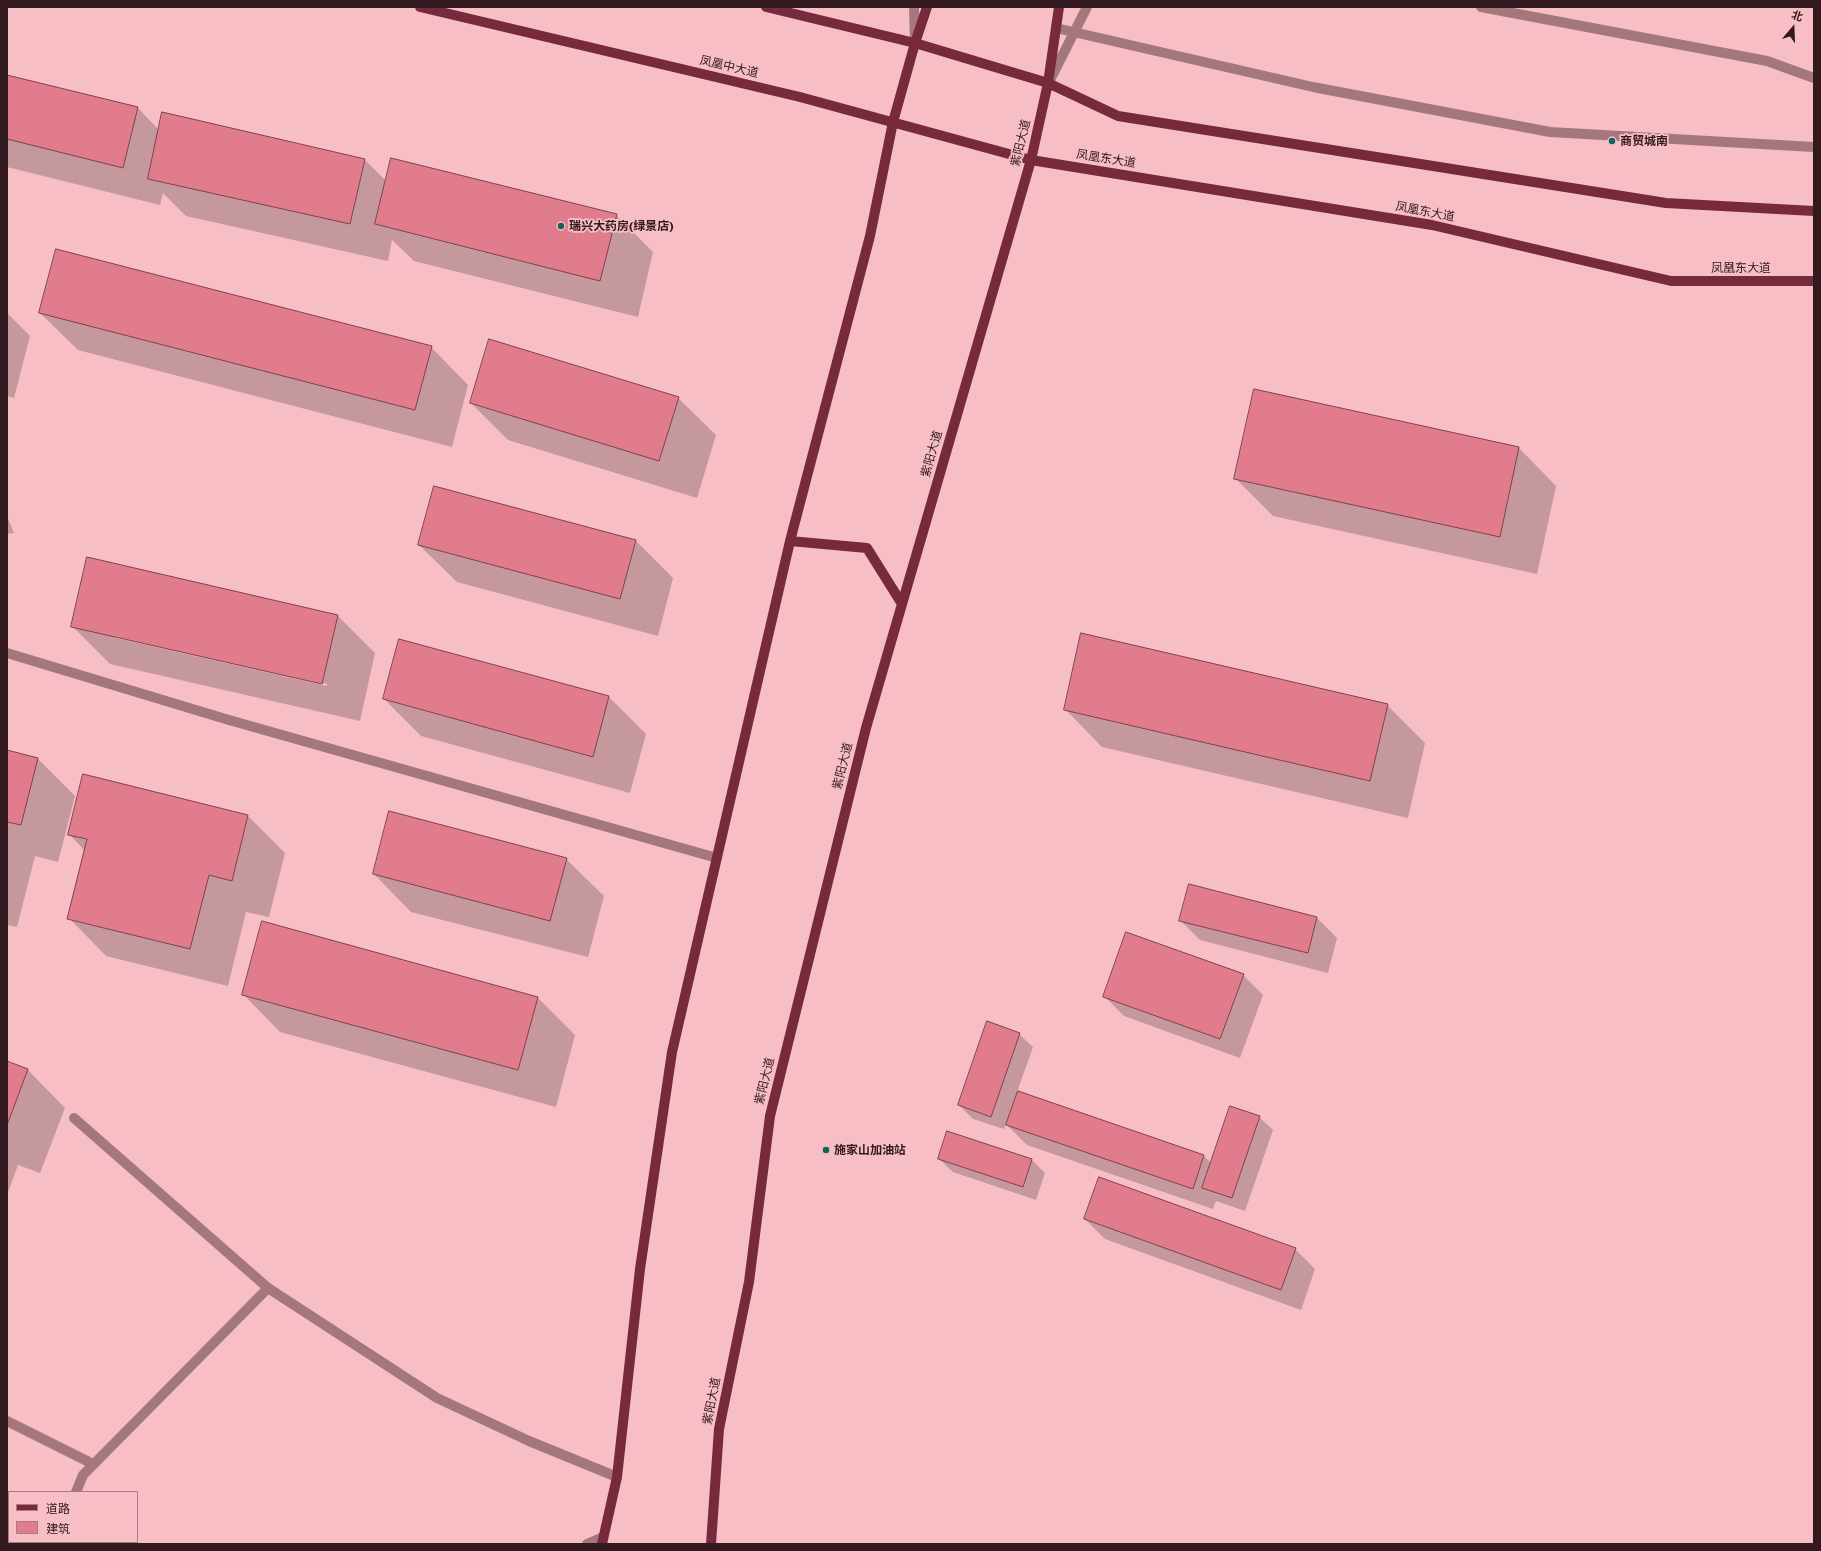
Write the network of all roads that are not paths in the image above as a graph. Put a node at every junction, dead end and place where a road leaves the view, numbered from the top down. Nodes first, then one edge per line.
1 (420, 7) edge
2 (766, 7) edge
3 (914, 7) edge
4 (927, 7) edge
5 (1059, 7) edge
6 (1087, 7) edge
7 (1481, 7) edge
8 (1056, 28) junction
9 (1074, 32) junction
10 (915, 43) junction
11 (1814, 78) edge
12 (1048, 83) junction
13 (893, 122) junction
14 (1814, 147) edge
15 (1031, 160) junction
16 (1814, 211) edge
17 (1814, 281) edge
18 (790, 541) junction
19 (902, 604) junction
20 (7, 654) edge
21 (717, 858) junction
22 (74, 1118) dead end
23 (268, 1288) junction
24 (7, 1421) edge
25 (93, 1464) junction
26 (617, 1477) junction
27 (76, 1491) edge
28 (603, 1540) edge
29 (587, 1544) edge
30 (711, 1544) edge

1 - 13 main road, 凤凰中大道
2 - 10 main road
3 - 10 street
4 - 10 main road
5 - 8 main road, 紫阳大道
6 - 9 street
7 - 11 street
8 - 9 street
8 - 12 main road, 紫阳大道
9 - 12 street
9 - 14 street
10 - 12 main road
10 - 13 main road
12 - 15 main road, 紫阳大道
12 - 16 main road
13 - 15 main road, 凤凰中大道
13 - 18 main road
15 - 17 main road, 凤凰东大道
15 - 19 main road, 紫阳大道
18 - 19 main road
18 - 21 main road
19 - 30 main road, 紫阳大道
20 - 21 street
21 - 26 main road
22 - 23 street
23 - 25 street
23 - 26 street
24 - 25 street
25 - 27 street
26 - 28 main road
28 - 29 street

